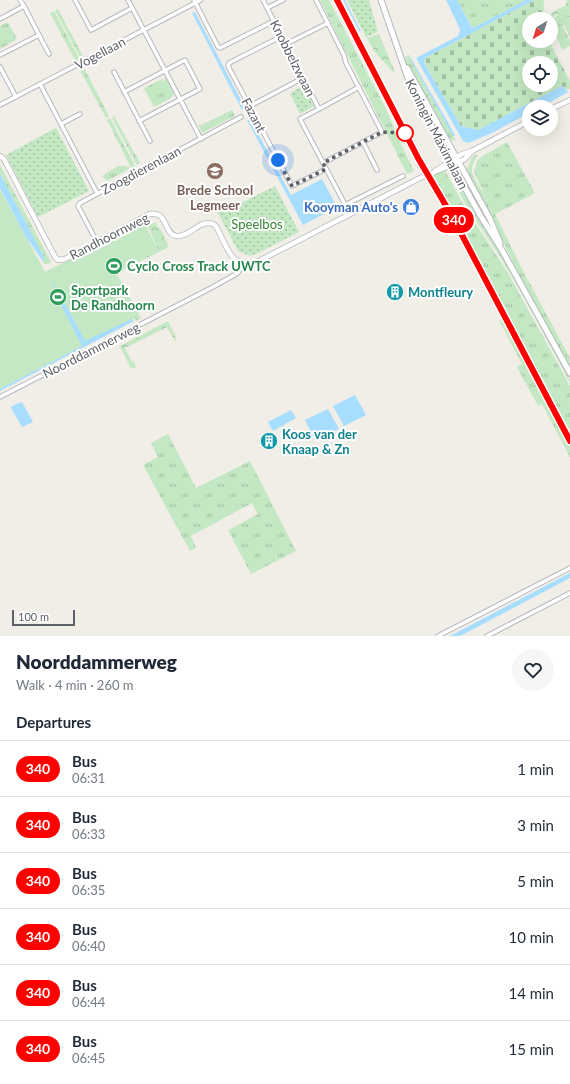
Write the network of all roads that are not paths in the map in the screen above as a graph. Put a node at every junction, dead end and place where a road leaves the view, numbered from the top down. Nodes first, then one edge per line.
1 (20, 0) edge
2 (75, 0) edge
3 (128, 0) edge
4 (201, 0) edge
5 (263, 0) edge
6 (283, 0) edge
7 (316, 0) edge
8 (381, 0) edge
9 (195, 1) edge
10 (24, 6) junction
11 (132, 8) junction
12 (268, 8) junction
13 (0, 19) edge
14 (274, 21) junction
15 (328, 23) junction
16 (144, 30) junction
17 (39, 35) junction
18 (282, 36) junction
19 (286, 44) junction
20 (49, 54) dead end
21 (0, 55) edge
22 (401, 57) junction
23 (0, 67) edge
24 (165, 71) junction
25 (114, 72) dead end
26 (303, 78) junction
27 (40, 84) junction
28 (359, 87) junction
29 (124, 92) junction
30 (16, 97) junction
31 (180, 99) junction
32 (570, 100) edge
33 (0, 105) edge
34 (250, 106) junction
35 (558, 106) edge
36 (319, 109) junction
37 (80, 114) dead end
38 (241, 117) dead end
39 (140, 121) junction
40 (61, 124) junction
41 (522, 125) edge
42 (201, 138) junction
43 (150, 141) dead end
44 (363, 142) junction
45 (0, 156) edge
46 (457, 160) junction
47 (323, 163) junction
48 (451, 163) junction
49 (326, 169) junction
50 (377, 170) dead end
51 (403, 176) dead end
52 (97, 193) junction
53 (345, 205) junction
54 (350, 214) junction
55 (97, 242) junction
56 (502, 250) junction
57 (243, 264) junction
58 (570, 373) edge
59 (0, 397) edge
60 (570, 568) edge
61 (570, 593) edge
62 (438, 636) edge
63 (488, 636) edge

1 - 10 street
2 - 11 street
3 - 11 street
4 - 9 street, Vogellaan
5 - 12 street, Knobbelzwaan
6 - 12 street
7 - 15 street
8 - 22 main road, Koningin Máximalaan
9 - 14 street
9 - 16 street, Vogellaan
10 - 13 street
10 - 17 street
11 - 16 street
12 - 14 street, Knobbelzwaan
14 - 18 street, Knobbelzwaan
15 - 19 street
15 - 28 street
16 - 24 street
16 - 27 street, Vogellaan
17 - 20 street
17 - 21 street
18 - 19 street, Knobbelzwaan
18 - 34 street, Fazant
19 - 26 street, Knobbelzwaan
22 - 46 main road, Koningin Máximalaan
22 - 48 main road, Koningin Máximalaan
23 - 30 street
24 - 29 street
24 - 31 street
24 - 31 street
25 - 29 street
26 - 34 street
26 - 36 street, Knobbelzwaan
27 - 30 street, Vogellaan
27 - 40 street
28 - 36 street
28 - 44 street
29 - 39 street
30 - 33 street, Vogellaan
31 - 39 street
31 - 42 street
32 - 35 street
34 - 49 street, Fazant
36 - 47 street, Knobbelzwaan
37 - 40 street
38 - 42 street, Zoogdierenlaan
39 - 43 street
40 - 52 street
41 - 46 street
42 - 52 street, Zoogdierenlaan
44 - 47 street
44 - 50 street
45 - 55 street, Randhoornweg
46 - 48 street
46 - 56 main road, Koningin Máximalaan
47 - 49 street, Knobbelzwaan
48 - 54 street
48 - 56 main road, Koningin Máximalaan
49 - 53 street, Knobbelzwaan
51 - 53 street
52 - 55 street, Zoogdierenlaan
53 - 54 street, Knobbelzwaan
54 - 57 street
55 - 57 street, Randhoornweg
56 - 58 main road, Koningin Máximalaan
57 - 59 street, Noorddammerweg
60 - 62 street
61 - 63 street

